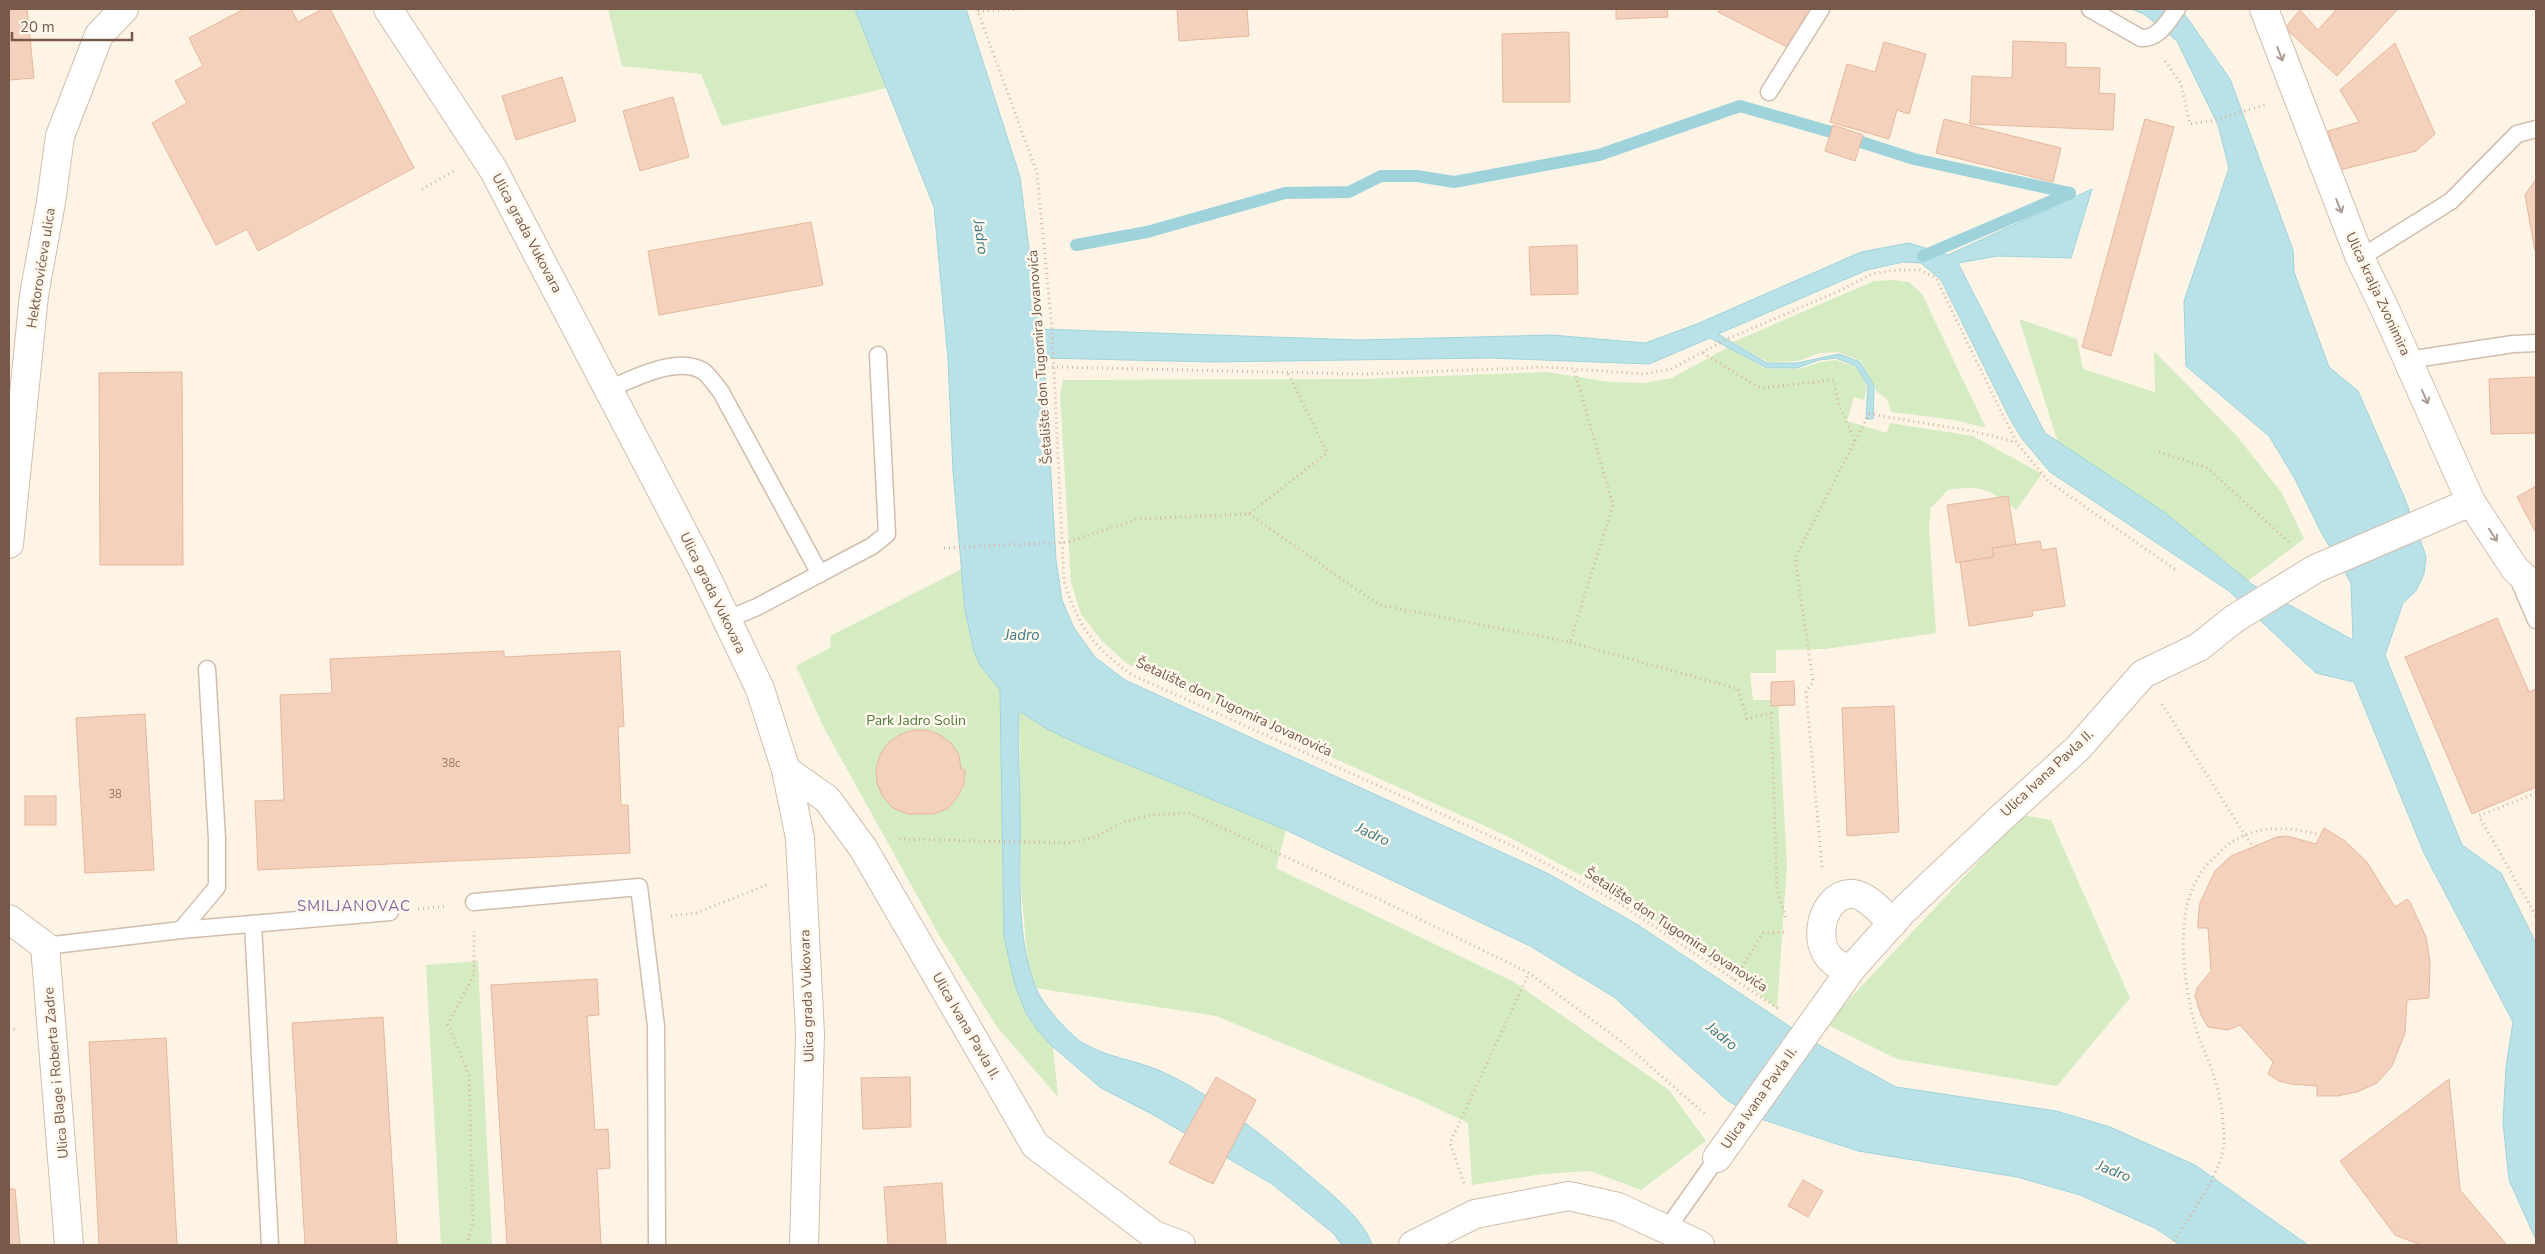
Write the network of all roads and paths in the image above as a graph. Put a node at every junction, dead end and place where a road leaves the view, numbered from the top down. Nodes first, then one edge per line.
1 (124, 9) edge
2 (388, 9) edge
3 (1018, 9) edge
4 (1821, 9) edge
5 (2090, 9) edge
6 (2177, 9) edge
7 (2264, 9) edge
8 (978, 10) edge
9 (2181, 84) dead end
10 (1768, 92) dead end
11 (2246, 111) dead end
12 (2536, 129) edge
13 (459, 168) dead end
14 (422, 189) dead end
15 (2360, 258) junction
16 (2536, 343) edge
17 (1703, 352) junction
18 (878, 355) dead end
19 (2408, 360) junction
20 (1052, 367) junction
21 (1574, 369) junction
22 (1288, 373) junction
23 (609, 389) junction
24 (1855, 441) junction
25 (2016, 442) junction
26 (2159, 452) dead end
27 (2471, 502) junction
28 (1249, 514) junction
29 (2283, 536) dead end
30 (1063, 542) junction
31 (9, 544) edge
32 (944, 548) dead end
33 (2514, 569) junction
34 (2176, 570) dead end
35 (820, 574) junction
36 (2536, 588) edge
37 (728, 619) junction
38 (2536, 620) edge
39 (1570, 642) junction
40 (207, 668) dead end
41 (2143, 674) junction
42 (786, 770) junction
43 (2536, 793) edge
44 (2244, 835) junction
45 (2320, 835) dead end
46 (889, 839) dead end
47 (2252, 846) dead end
48 (1822, 874) dead end
49 (774, 883) dead end
50 (474, 902) junction
51 (390, 912) joint
52 (2536, 916) edge
53 (9, 919) edge
54 (643, 920) junction
55 (1893, 923) junction
56 (253, 924) junction
57 (181, 930) junction
58 (1790, 932) junction
59 (1792, 938) dead end
60 (45, 946) junction
61 (1852, 968) junction
62 (1529, 973) junction
63 (1734, 980) junction
64 (1806, 1030) junction
65 (1731, 1137) junction
66 (1475, 1214) junction
67 (1683, 1240) edge
68 (69, 1245) edge
69 (270, 1245) edge
70 (467, 1245) edge
71 (657, 1245) edge
72 (804, 1245) edge
73 (1181, 1245) edge
74 (1413, 1245) edge
75 (2171, 1245) edge

1 - 31 street, Hektorovićeva ulica
2 - 23 street, Ulica grada Vukovara
3 - 8 path
4 - 10 lane
5 - 6 lane
7 -> 15 street, Ulica kralja Zvonimira
8 - 20 path, Šetalište don Tugomira Jovanovića
9 - 11 path
12 - 15 lane
13 - 14 path
15 - 19 street, Ulica kralja Zvonimira
16 - 19 lane
17 - 21 path
17 - 24 path
17 - 25 path
18 - 35 lane
19 -> 27 street, Ulica kralja Zvonimira
20 - 22 path
20 - 30 path, Šetalište don Tugomira Jovanovića
21 - 22 path
21 - 39 path
22 - 28 path
23 - 35 lane
23 - 37 street, Ulica grada Vukovara
24 - 25 path
24 - 48 path
25 - 34 path
26 - 29 path
27 -> 33 street, Ulica kralja Zvonimira
27 - 41 street, Ulica Ivana Pavla II.
28 - 30 path
28 - 39 path
30 - 32 path
30 - 63 path, Šetalište don Tugomira Jovanovića
33 - 36 street, Ulica kralja Zvonimira
33 - 38 lane
35 - 37 lane
37 - 42 street, Ulica grada Vukovara
39 - 58 path
40 - 57 lane
41 - 44 path
41 - 55 street, Ulica Ivana Pavla II.
42 - 72 street, Ulica grada Vukovara
42 - 73 street, Ulica Ivana Pavla II.
43 - 52 path
44 - 45 path
44 - 47 path
44 - 75 path
46 - 62 path
49 - 54 path
50 - 51 path
50 - 54 lane
50 - 70 path
51 - 56 lane
53 - 60 street
54 - 71 lane
55 - 61 street, Ulica Ivana Pavla II.
55 - 61 street
56 - 57 lane
56 - 69 lane
57 - 60 lane
58 - 59 path
58 - 63 path
60 - 68 street, Ulica Blage i Roberta Zadre
61 - 64 street, Ulica Ivana Pavla II.
62 - 65 path
62 - 66 path
63 - 64 path, Šetalište don Tugomira Jovanovića
64 - 65 street, Ulica Ivana Pavla II.
65 - 67 lane, Ulica Ivana Pavla II.
66 - 67 street, Ulica Ivana Pavla II.
66 - 74 street, Ulica Ivana Pavla II.

